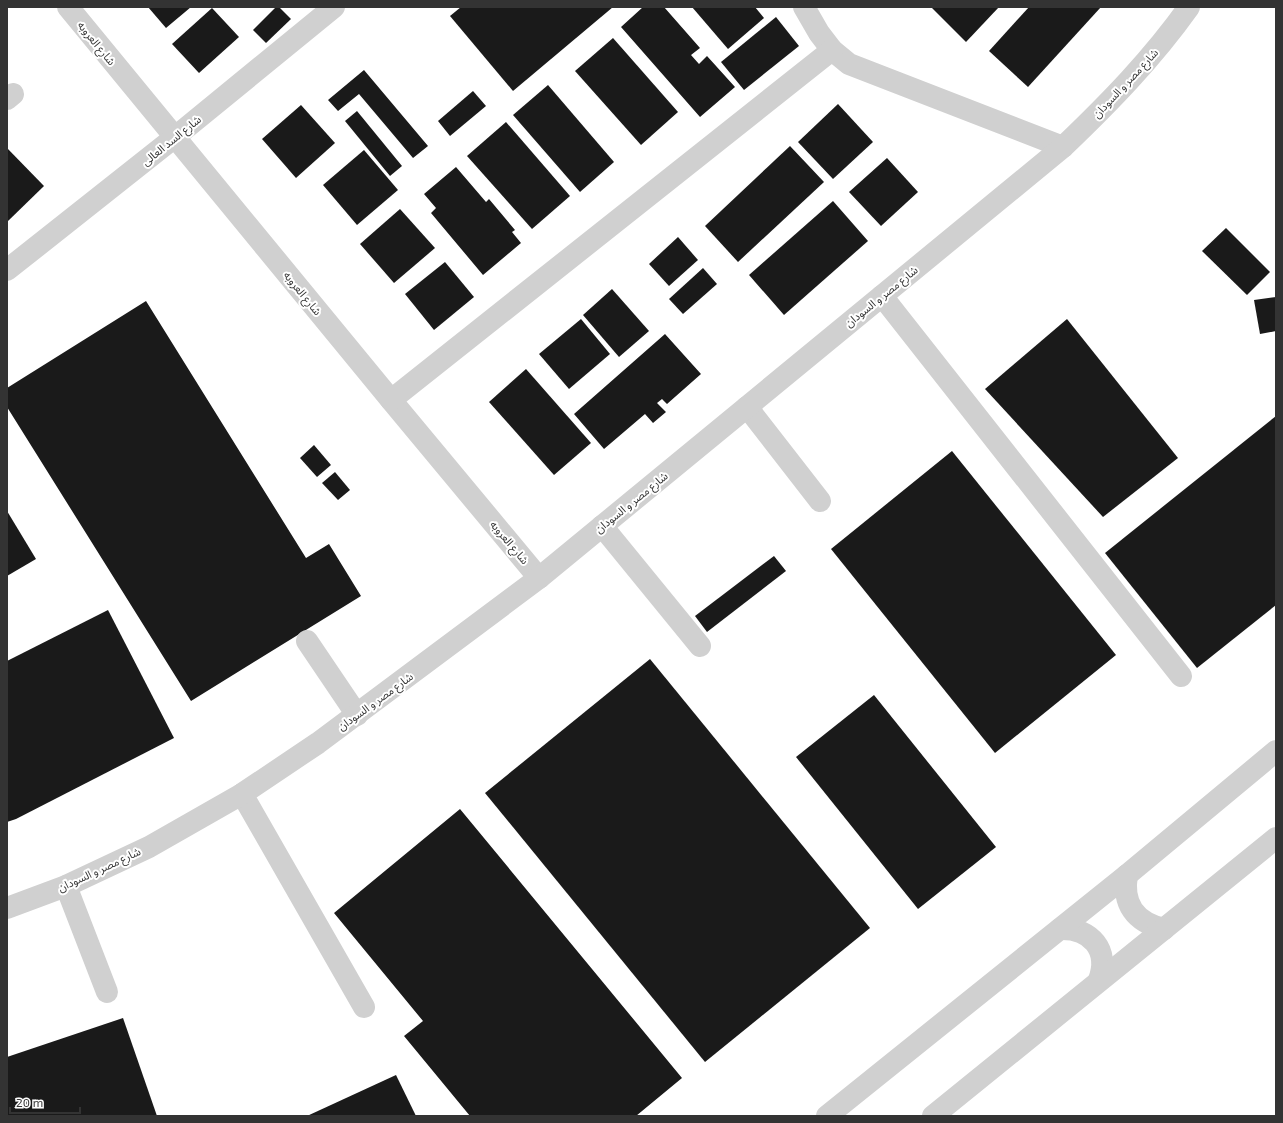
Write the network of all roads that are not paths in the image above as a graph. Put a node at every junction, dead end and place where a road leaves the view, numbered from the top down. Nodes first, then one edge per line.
1 (68, 7) edge
2 (334, 7) edge
3 (804, 7) edge
4 (1189, 7) edge
5 (832, 50) junction
6 (175, 137) junction
7 (1063, 147) junction
8 (7, 270) edge
9 (882, 296) junction
10 (391, 400) junction
11 (747, 407) junction
12 (820, 501) dead end
13 (602, 526) junction
14 (539, 578) junction
15 (307, 641) dead end
16 (700, 646) dead end
17 (1181, 676) dead end
18 (357, 714) junction
19 (1276, 751) edge
20 (242, 794) junction
21 (1276, 838) edge
22 (1126, 875) junction
23 (66, 886) junction
24 (7, 908) edge
25 (1060, 929) junction
26 (1164, 929) junction
27 (1099, 980) junction
28 (107, 992) dead end
29 (364, 1007) dead end
30 (827, 1116) edge
31 (933, 1116) edge

1 - 6 street, شارع العروبه
2 - 6 street, شارع السد العالى
3 - 5 street
4 - 7 street, شارع مصر و السودان
5 - 7 street
5 - 10 street
6 - 8 street, شارع السد العالى
6 - 10 street, شارع العروبه
7 - 9 street, شارع مصر و السودان
9 - 11 street, شارع مصر و السودان
9 - 17 street
10 - 14 street, شارع العروبه
11 - 12 street
11 - 13 street, شارع مصر و السودان
13 - 14 street, شارع مصر و السودان
13 - 16 street
14 - 18 street, شارع مصر و السودان
15 - 18 street
18 - 20 street, شارع مصر و السودان
19 - 22 street
20 - 23 street, شارع مصر و السودان
20 - 29 street
21 - 26 street
22 - 25 street
22 - 26 street
23 - 24 street, شارع مصر و السودان
23 - 28 street
25 - 27 street
25 - 30 street
26 - 27 street
27 - 31 street

